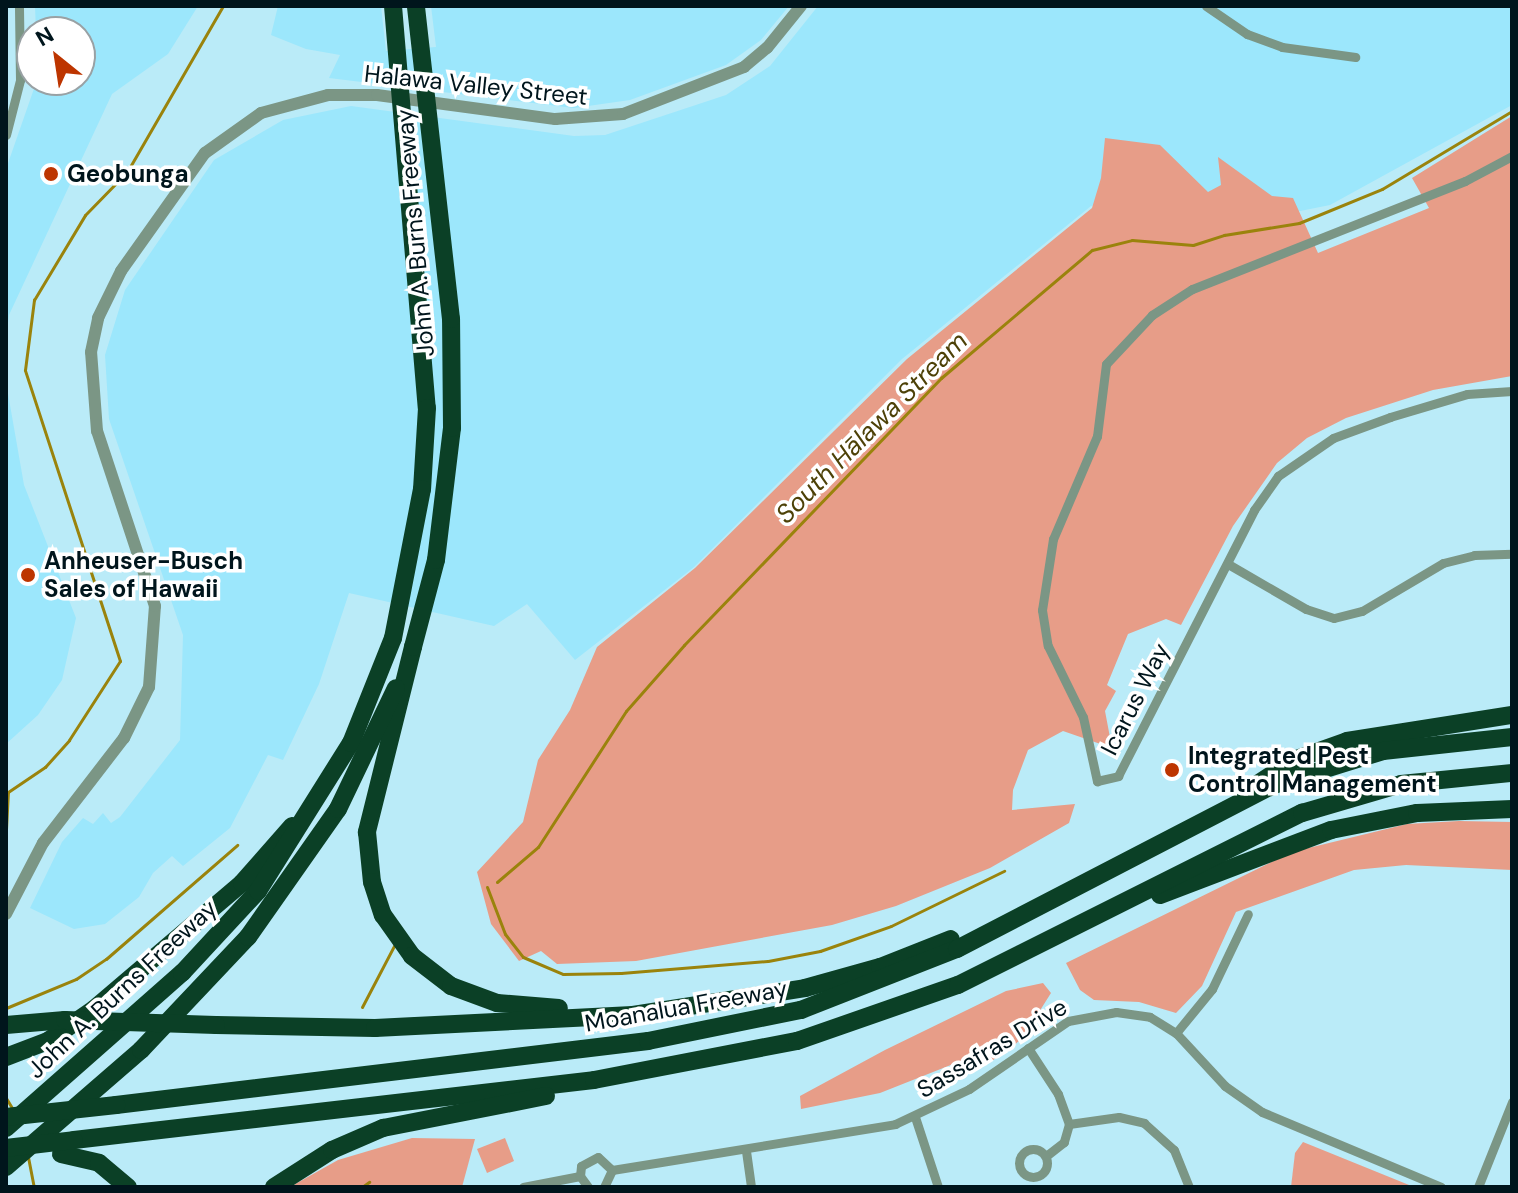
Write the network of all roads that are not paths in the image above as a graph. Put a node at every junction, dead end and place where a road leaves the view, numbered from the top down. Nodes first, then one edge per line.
1 (19, 6) edge
2 (393, 6) edge
3 (416, 6) edge
4 (801, 6) edge
5 (1206, 6) edge
6 (1355, 57) dead end
7 (6, 135) edge
8 (1512, 156) edge
9 (1512, 391) edge
10 (1512, 554) edge
11 (1228, 564) junction
12 (413, 647) junction
13 (1512, 715) edge
14 (1512, 737) edge
15 (351, 743) junction
16 (1512, 773) edge
17 (1512, 809) edge
18 (1205, 818) junction
19 (1115, 866) junction
20 (6, 914) edge
21 (1248, 914) dead end
22 (1014, 958) junction
23 (805, 988) junction
24 (6, 1025) edge
25 (1176, 1033) junction
26 (1028, 1048) junction
27 (6, 1057) edge
28 (686, 1065) junction
29 (1511, 1107) edge
30 (915, 1117) junction
31 (7, 1124) edge
32 (1069, 1124) junction
33 (746, 1151) junction
34 (1046, 1156) dead end
35 (7, 1160) edge
36 (612, 1170) junction
37 (580, 1176) junction
38 (128, 1187) edge
39 (274, 1187) edge
40 (523, 1187) edge
41 (588, 1187) edge
42 (604, 1187) edge
43 (751, 1187) edge
44 (938, 1187) edge
45 (1189, 1187) edge
46 (1441, 1187) edge
47 (1478, 1187) edge

1 - 7 street
2 - 15 highway, John A. Burns Freeway, bridge
3 - 12 highway, John A. Burns Freeway, bridge
4 - 20 street, Halawa Valley Street
5 - 6 street
8 - 11 street, Icarus Way
9 - 11 street, Icarus Way
10 - 11 street
12 - 23 highway
12 - 35 highway, John A. Burns Freeway, bridge
13 - 18 highway
14 - 18 highway, Moanalua Freeway
15 - 27 highway
15 - 31 highway, John A. Burns Freeway, bridge
16 - 22 highway
17 - 22 highway
18 - 19 highway, Moanalua Freeway
19 - 23 highway
19 - 31 highway, Moanalua Freeway, bridge
21 - 25 street
22 - 28 highway
23 - 24 highway, bridge
25 - 26 street, Sassafras Drive
25 - 46 street, Sassafras Drive
26 - 30 street, Sassafras Drive
26 - 32 street
28 - 35 highway, bridge
28 - 39 highway
29 - 47 street
30 - 33 street, Sassafras Drive
30 - 44 street
32 - 34 street
32 - 45 street
33 - 36 street, Sassafras Drive
33 - 43 street
35 - 38 highway
36 - 37 street, Sassafras Drive
36 - 42 street
37 - 40 street, Sassafras Drive
37 - 41 street

